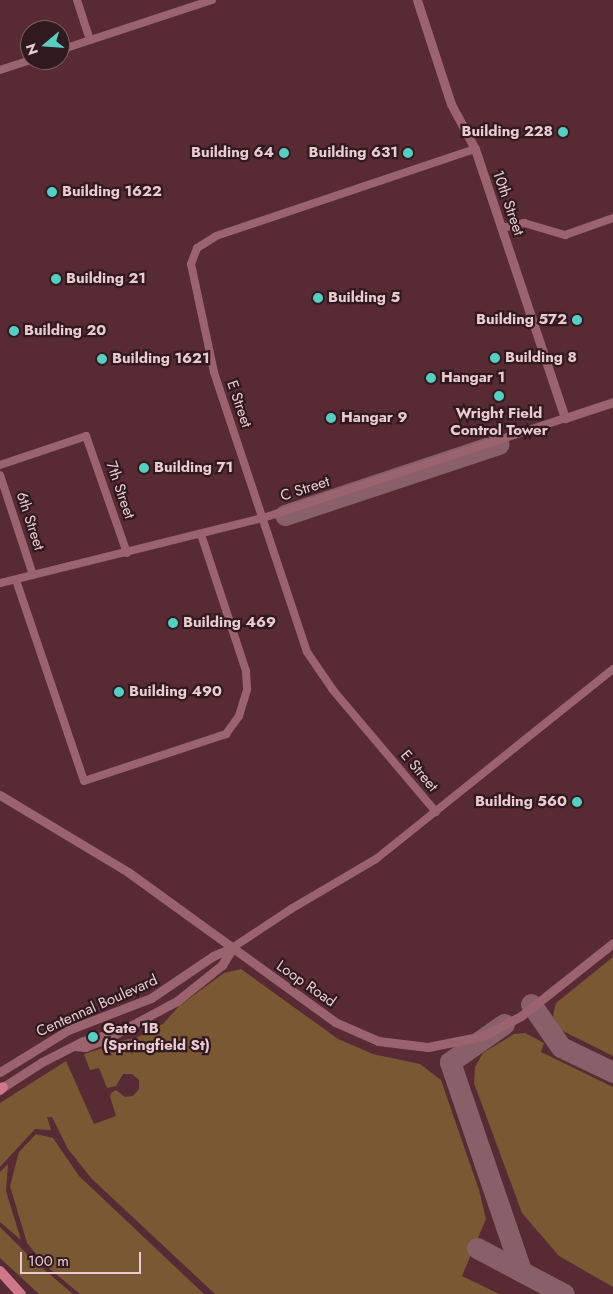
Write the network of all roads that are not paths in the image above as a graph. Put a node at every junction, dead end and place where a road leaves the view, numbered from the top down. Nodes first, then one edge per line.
1 (77, 0) edge
2 (212, 0) edge
3 (417, 0) edge
4 (90, 40) junction
5 (70, 47) edge
6 (20, 64) edge
7 (0, 70) edge
8 (475, 149) junction
9 (613, 218) edge
10 (502, 228) junction
11 (613, 402) edge
12 (565, 418) junction
13 (0, 465) edge
14 (0, 475) edge
15 (263, 518) junction
16 (201, 534) junction
17 (127, 553) junction
18 (34, 575) junction
19 (16, 580) junction
20 (0, 584) edge
21 (613, 669) edge
22 (0, 795) edge
23 (436, 812) junction
24 (613, 943) edge
25 (232, 948) junction
26 (0, 1072) edge
27 (1, 1089) edge
28 (0, 1271) edge
29 (0, 1277) edge
30 (20, 1294) edge

1 - 4 street
2 - 4 street
3 - 8 street, 10th Street
4 - 5 street
6 - 7 street
8 - 10 street, 10th Street
8 - 15 street, E Street
9 - 10 street
10 - 12 street, 10th Street
11 - 12 street, C Street
12 - 15 street, C Street
13 - 17 street, 7th Street
14 - 18 street, 6th Street
15 - 16 street, C Street
15 - 23 street, E Street
16 - 17 street, C Street
16 - 19 street
17 - 18 street, C Street
18 - 19 street, C Street
19 - 20 street, C Street
21 - 23 street
22 - 25 street, Loop Road
23 - 25 street
24 - 25 street, Loop Road
25 - 26 street, Centennal Boulevard
25 - 27 street, Centennal Boulevard
28 - 30 main road
29 - 30 main road

